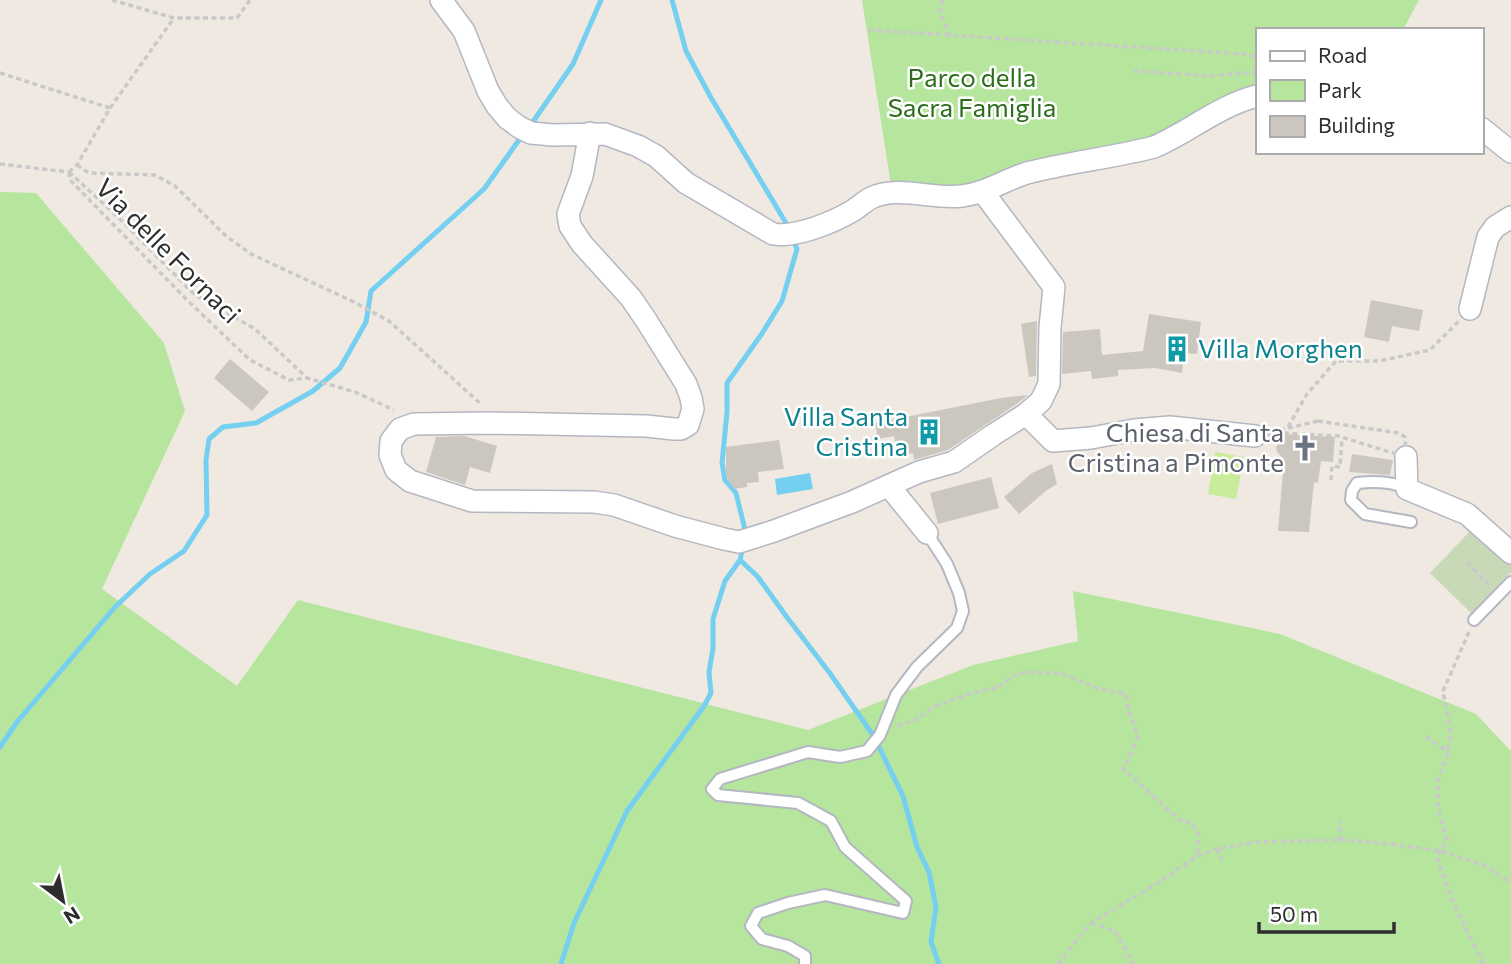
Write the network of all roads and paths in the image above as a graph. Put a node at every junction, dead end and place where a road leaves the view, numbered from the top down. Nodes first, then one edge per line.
1 (112, 0) edge
2 (250, 0) edge
3 (442, 0) edge
4 (942, 0) edge
5 (174, 18) junction
6 (868, 30) dead end
7 (950, 35) junction
8 (1256, 57) edge
9 (1135, 71) dead end
10 (1256, 72) edge
11 (0, 73) edge
12 (1256, 96) edge
13 (110, 108) junction
14 (1483, 130) edge
15 (590, 133) junction
16 (1511, 152) edge
17 (0, 164) edge
18 (77, 165) junction
19 (69, 172) junction
20 (984, 192) junction
21 (1511, 217) edge
22 (1470, 309) joint
23 (307, 378) junction
24 (1026, 414) junction
25 (489, 423) junction
26 (414, 424) junction
27 (1255, 436) joint
28 (1342, 438) junction
29 (1406, 457) junction
30 (1331, 480) dead end
31 (889, 485) junction
32 (1407, 489) junction
33 (1411, 523) dead end
34 (927, 533) joint
35 (1511, 554) edge
36 (1467, 563) dead end
37 (1511, 582) edge
38 (1500, 594) junction
39 (1474, 620) joint
40 (880, 735) junction
41 (1426, 737) dead end
42 (1448, 752) junction
43 (1340, 821) dead end
44 (1340, 841) junction
45 (1217, 849) junction
46 (1441, 851) junction
47 (1196, 856) junction
48 (1222, 860) dead end
49 (1511, 881) edge
50 (1091, 923) junction
51 (806, 964) edge
52 (1058, 964) edge
53 (1134, 964) edge
54 (1484, 964) edge

1 - 5 path
2 - 5 path
3 - 15 street
4 - 7 path
5 - 13 path, Via delle Fornaci
6 - 7 path
7 - 8 path
9 - 10 path
11 - 13 path
12 - 20 street
13 - 18 path, Via delle Fornaci
14 - 16 street
15 - 20 street
15 - 25 street
17 - 19 path
18 - 19 path, Via delle Fornaci
18 - 25 path
19 - 23 path
19 - 23 path, Via delle Fornaci
20 - 24 street
21 - 22 street
22 - 29 path
23 - 26 path, Via delle Fornaci
24 - 27 street
24 - 31 street
25 - 26 street
26 - 31 street
27 - 28 path
28 - 29 path
28 - 30 path
29 - 32 street
31 - 34 street
32 - 33 lane
32 - 35 street
34 - 40 lane
36 - 38 path
37 - 38 lane
38 - 39 lane
39 - 42 path
40 - 47 path
40 - 51 lane
41 - 42 path
42 - 46 path
43 - 44 path
44 - 45 path
44 - 46 path
45 - 47 path
45 - 48 path
46 - 49 path
46 - 54 path
47 - 50 path
50 - 52 path
50 - 53 path

